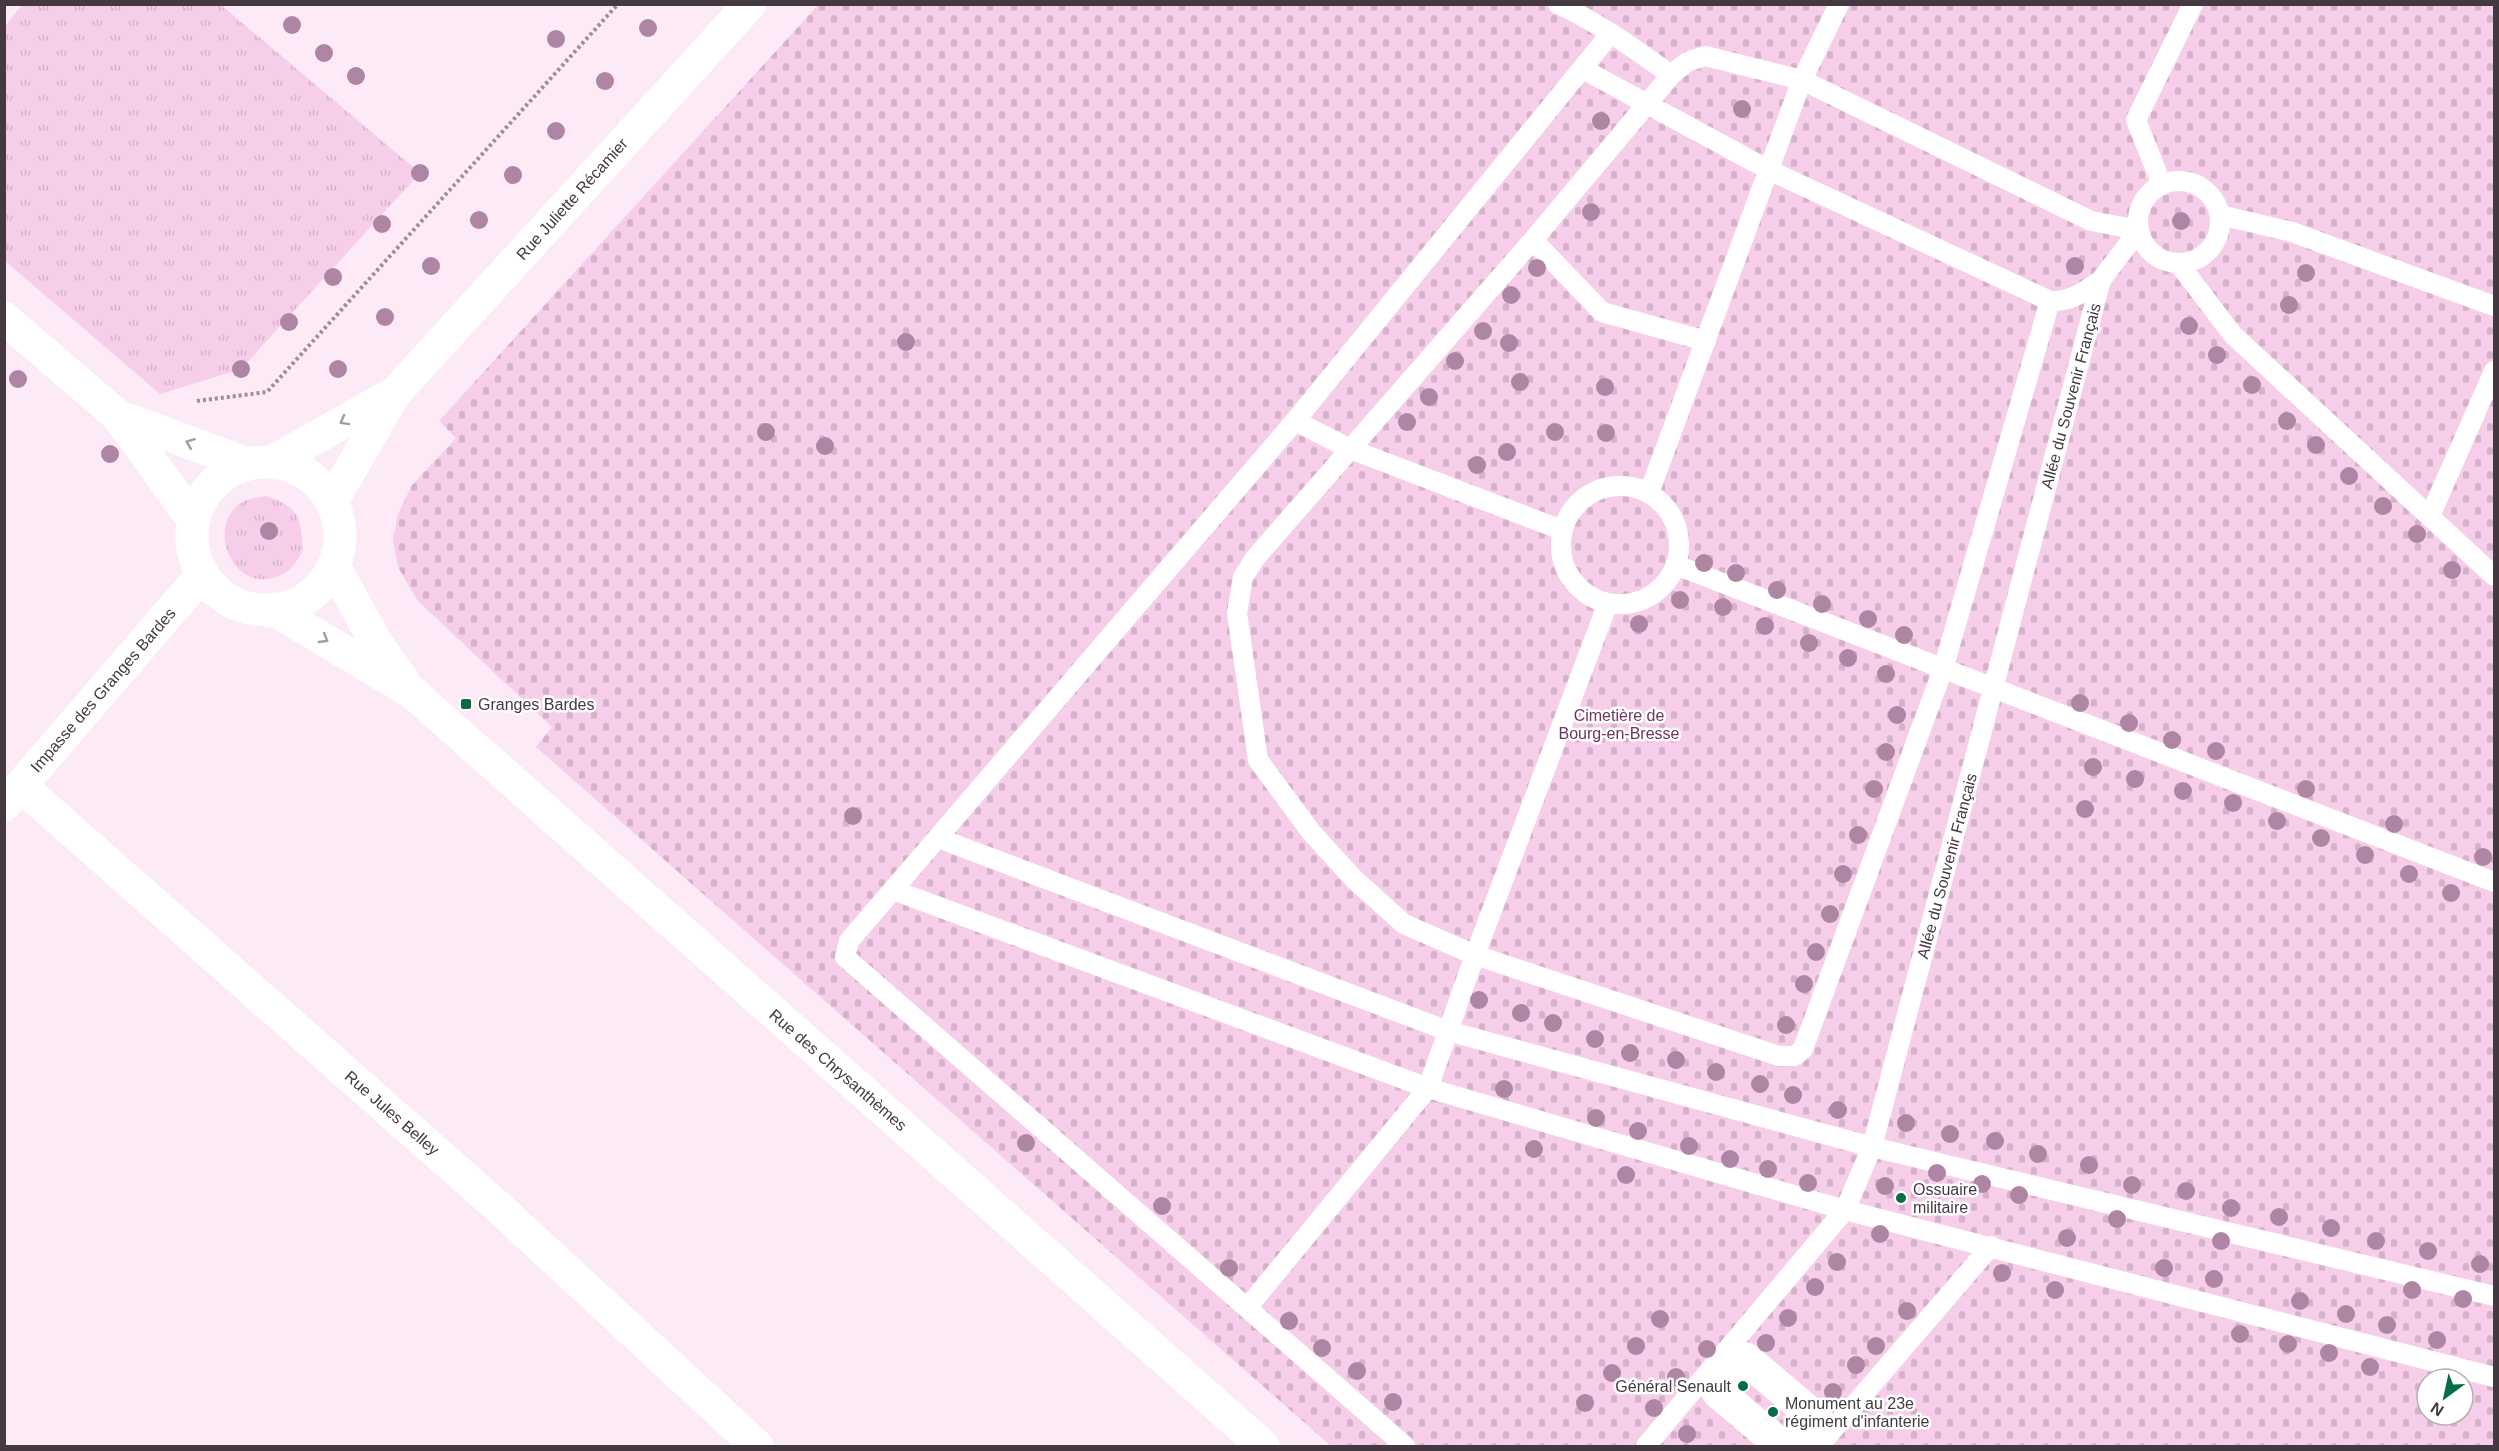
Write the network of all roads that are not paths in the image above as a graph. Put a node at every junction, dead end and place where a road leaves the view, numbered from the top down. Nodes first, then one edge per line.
1 (750, 4) edge
2 (1558, 4) edge
3 (1839, 4) edge
4 (2193, 4) edge
5 (1611, 33) junction
6 (1583, 69) junction
7 (1671, 75) junction
8 (1802, 80) junction
9 (1647, 104) junction
10 (1769, 170) junction
11 (2162, 184) junction
12 (2220, 215) junction
13 (2139, 230) junction
14 (1533, 240) junction
15 (2179, 264) junction
16 (2101, 280) junction
17 (2050, 301) junction
18 (2494, 306) edge
19 (4, 318) edge
20 (1706, 341) junction
21 (2494, 371) edge
22 (395, 393) junction
23 (118, 416) junction
24 (1295, 421) junction
25 (1350, 448) junction
26 (259, 462) junction
27 (1649, 493) junction
28 (332, 501) junction
29 (2430, 516) junction
30 (192, 518) junction
31 (1562, 530) junction
32 (1676, 565) junction
33 (334, 566) junction
34 (202, 575) junction
35 (2494, 576) edge
36 (1608, 603) junction
37 (273, 609) junction
38 (1943, 669) junction
39 (1994, 688) junction
40 (413, 693) junction
41 (13, 795) edge
42 (938, 838) junction
43 (2494, 882) edge
44 (893, 890) junction
45 (1475, 955) junction
46 (1448, 1031) junction
47 (1428, 1088) junction
48 (1872, 1147) junction
49 (1845, 1210) junction
50 (1991, 1246) junction
51 (2494, 1296) edge
52 (1247, 1308) junction
53 (2494, 1377) edge
54 (757, 1446) edge
55 (1263, 1446) edge
56 (1405, 1446) edge
57 (1646, 1446) edge
58 (1782, 1446) edge
59 (1794, 1446) edge
60 (1820, 1446) edge

1 - 22 street, Rue Juliette Récamier
2 - 5 lane
3 - 8 lane
4 - 11 lane
5 - 6 lane
5 - 7 lane
6 - 9 lane
6 - 24 lane
7 - 8 lane
7 - 9 lane
8 - 10 lane
8 - 13 lane
9 - 10 lane
9 - 14 lane
10 - 17 lane
10 - 20 lane
11 - 12 lane
11 - 13 lane
12 - 15 lane
12 - 18 lane
13 - 15 lane
13 - 16 lane, Allée du Souvenir Français
14 - 20 lane
14 - 25 lane
15 - 29 lane
16 - 17 lane
16 - 39 lane, Allée du Souvenir Français
17 - 38 lane
19 - 23 street
20 - 27 lane
21 - 29 lane
22 -> 26 street, Rue Juliette Récamier
22 - 28 street, Rue Juliette Récamier
26 -> 23 street
23 - 30 street
24 - 25 lane
24 - 42 lane
25 - 31 lane
25 - 45 lane
26 - 28 street
26 - 30 street
27 - 31 lane
27 - 32 lane
28 - 33 street
29 - 35 lane
30 - 34 street
31 - 36 lane
32 - 36 lane
32 - 38 lane
33 - 37 street
33 - 40 street, Rue des Chrysanthèmes
34 - 37 street
34 - 41 street, Impasse des Granges Bardes
36 - 45 lane
37 -> 40 street, Rue des Chrysanthèmes
38 - 39 lane
38 - 45 lane
39 - 43 lane
39 - 48 lane, Allée du Souvenir Français
40 - 55 street, Rue des Chrysanthèmes
41 - 54 street, Rue Jules Belley
42 - 44 lane
42 - 46 lane
44 - 47 lane
44 - 52 lane
45 - 46 lane
46 - 47 lane
46 - 48 lane
47 - 49 lane
47 - 52 lane
48 - 49 lane, Allée du Souvenir Français
48 - 51 lane
49 - 50 lane
49 - 57 lane, Allée du Souvenir Français
50 - 53 lane
50 - 60 lane
52 - 56 lane
58 - 59 street

